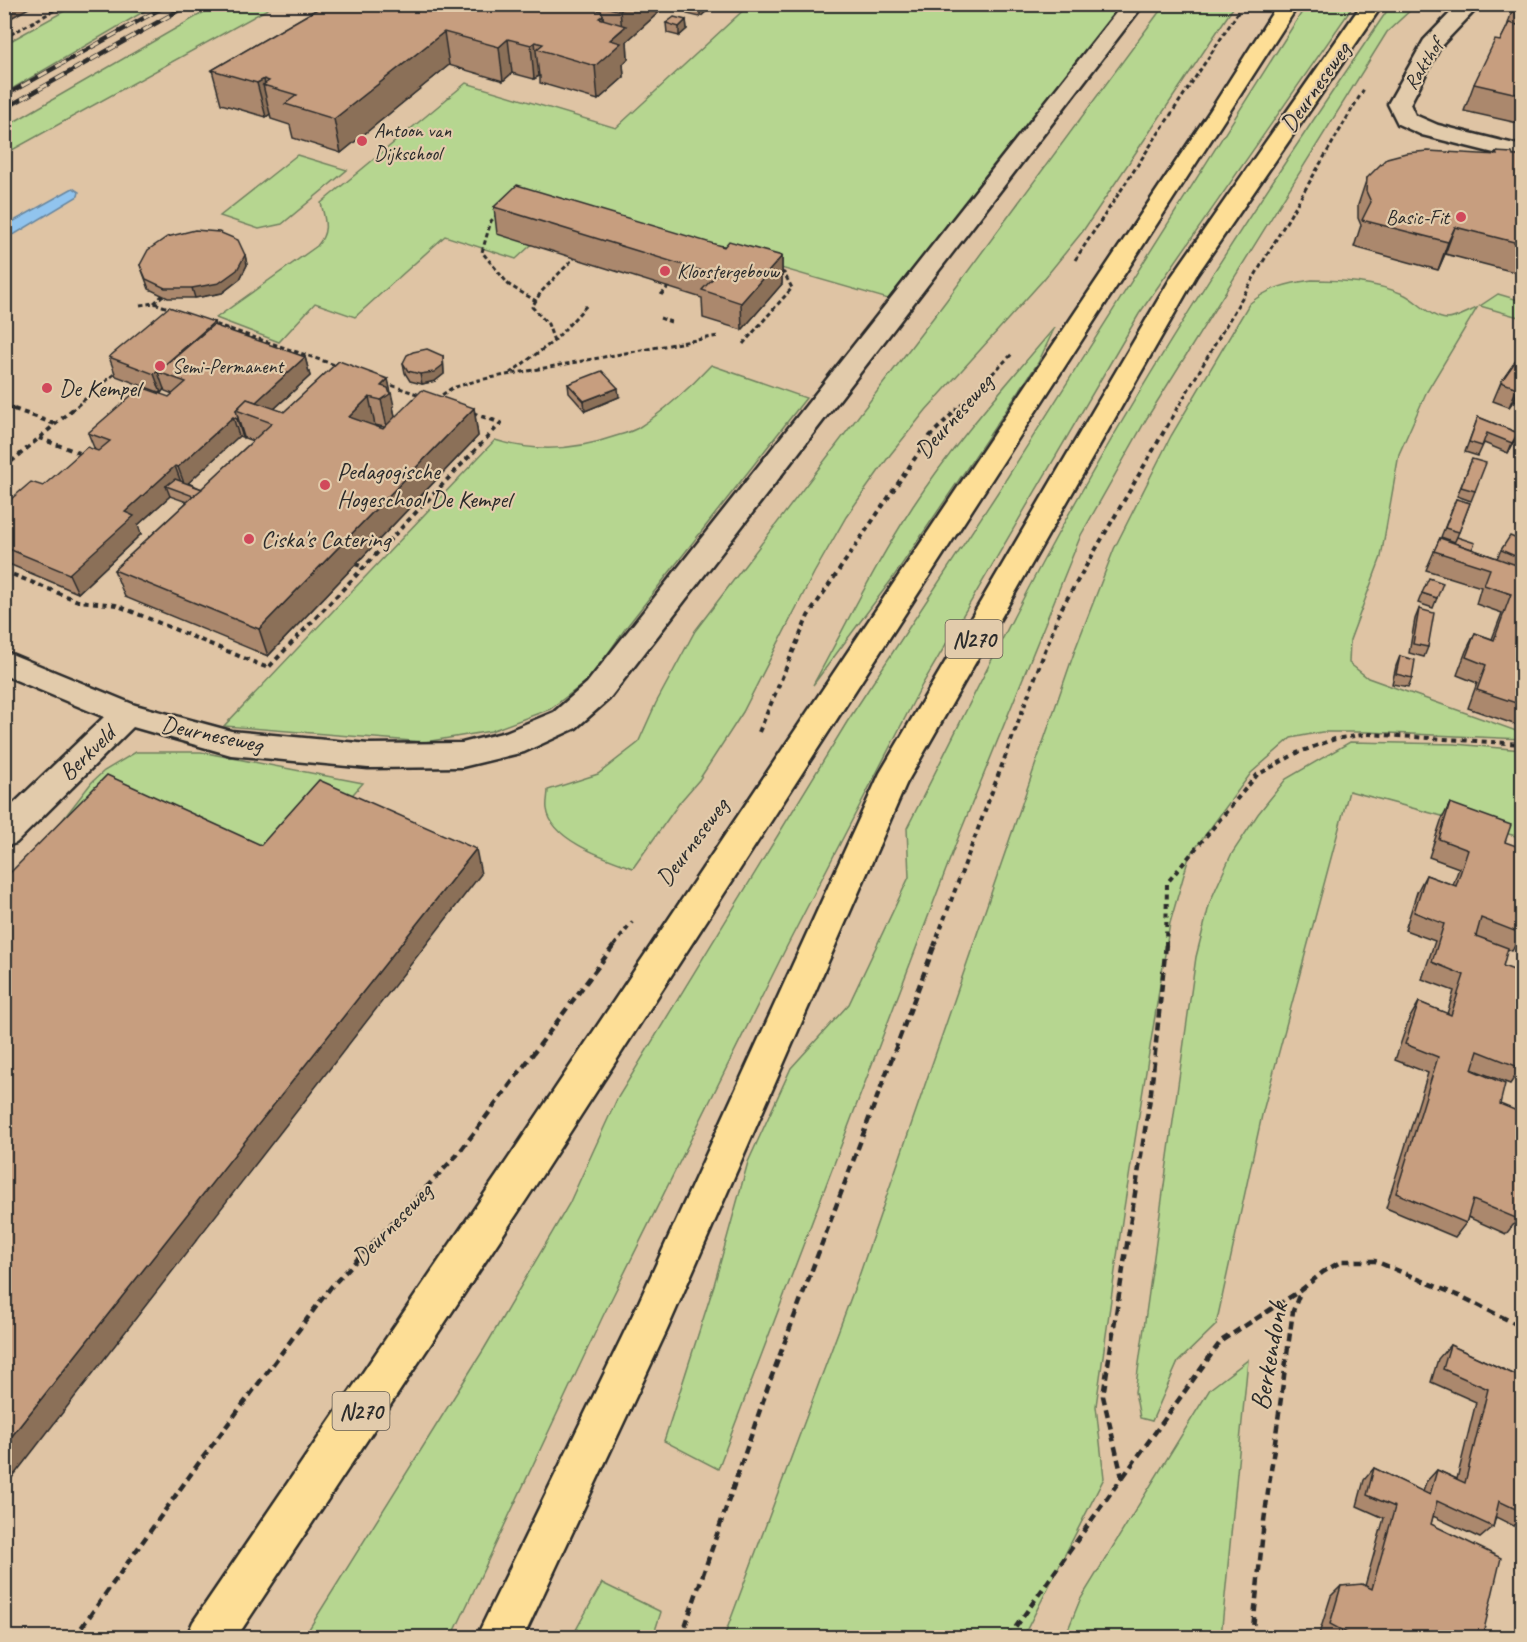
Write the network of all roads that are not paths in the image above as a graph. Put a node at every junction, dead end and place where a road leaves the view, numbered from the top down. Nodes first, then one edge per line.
1 (1134, 4) edge
2 (1289, 4) edge
3 (1372, 4) edge
4 (1470, 4) edge
5 (1522, 153) edge
6 (4, 662) edge
7 (127, 714) junction
8 (4, 834) edge
9 (209, 1638) edge
10 (499, 1638) edge

1 - 7 street, Deurneseweg
2 - 9 main road, Deurneseweg / N270
3 - 10 main road, Deurneseweg / N270
4 - 5 street, Rakthof
6 - 7 street, Berkveld
7 - 8 street, Berkveld

